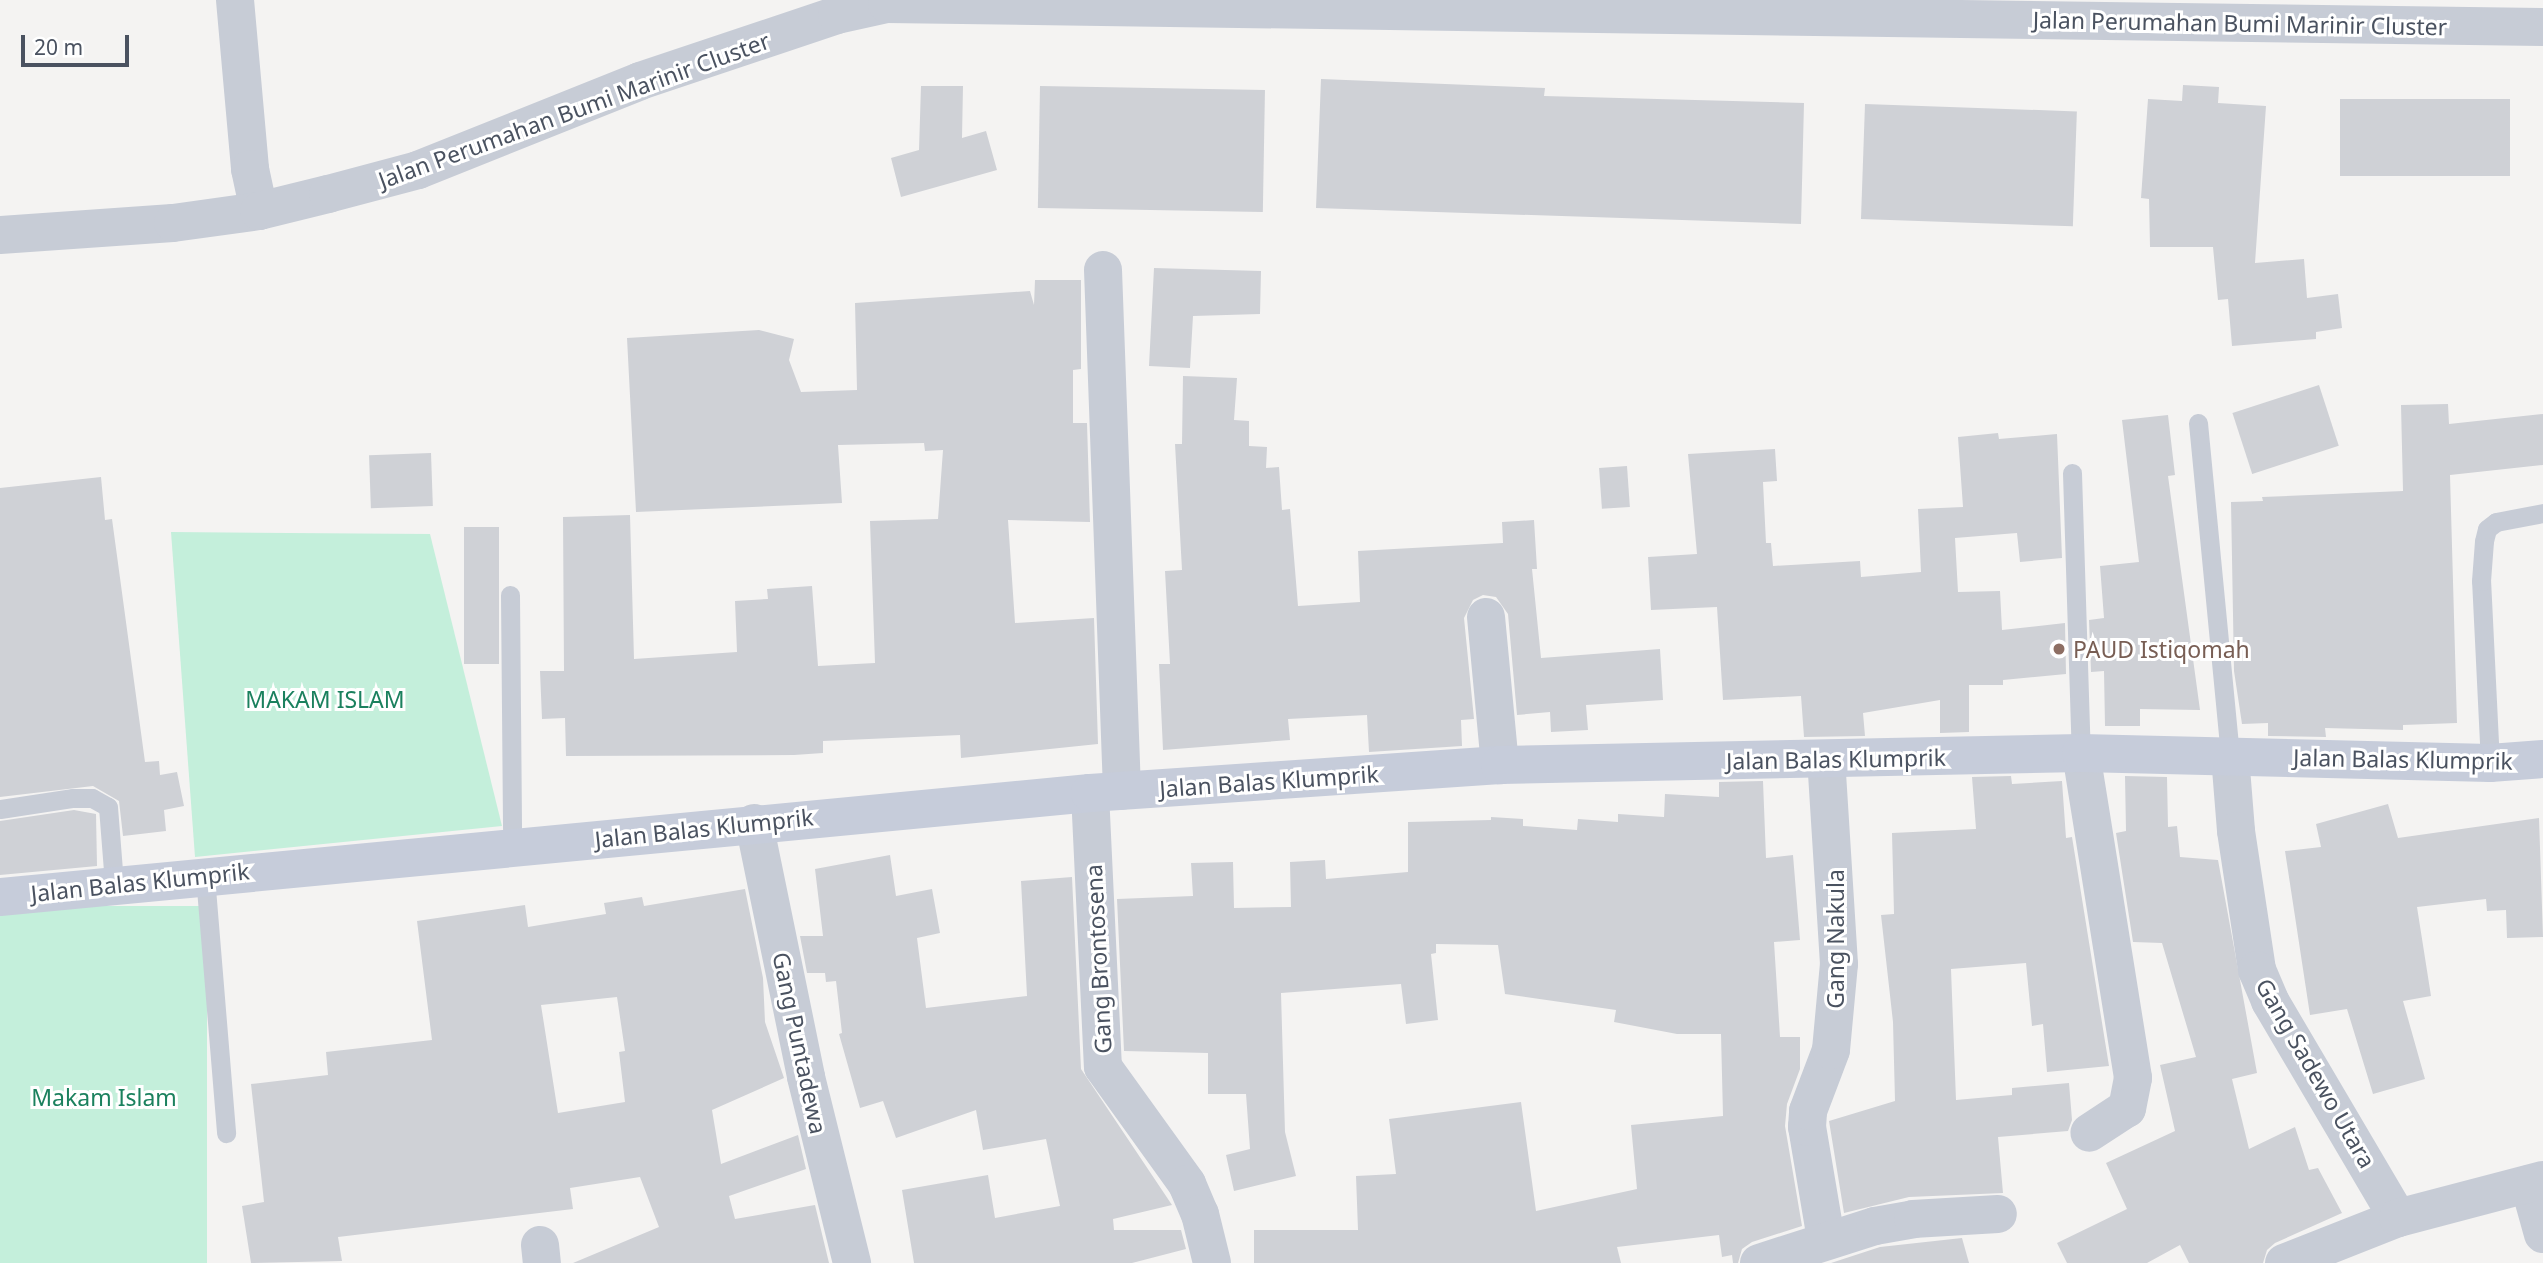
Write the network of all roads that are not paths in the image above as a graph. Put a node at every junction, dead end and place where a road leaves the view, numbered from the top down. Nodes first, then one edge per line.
1 (236, 0) edge
2 (887, 2) edge
3 (2543, 27) edge
4 (259, 211) junction
5 (0, 235) edge
6 (1103, 270) dead end
7 (2198, 423) dead end
8 (2072, 473) dead end
9 (2543, 513) edge
10 (510, 595) dead end
11 (1486, 617) dead end
12 (2081, 754) junction
13 (2230, 756) junction
14 (1826, 759) junction
15 (2543, 759) edge
16 (2490, 763) junction
17 (1500, 765) junction
18 (1106, 792) junction
19 (0, 809) edge
20 (754, 823) junction
21 (512, 847) junction
22 (205, 876) junction
23 (114, 883) junction
24 (0, 897) edge
25 (226, 1133) dead end
26 (2089, 1133) dead end
27 (2536, 1182) edge
28 (1998, 1214) dead end
29 (2398, 1218) junction
30 (2543, 1234) edge
31 (1826, 1239) junction
32 (2362, 1248) edge
33 (852, 1263) edge
34 (1212, 1263) edge
35 (1759, 1263) edge
36 (2284, 1263) edge

1 - 4 street
2 - 3 street, Jalan Perumahan Bumi Marinir Cluster
2 - 4 street, Jalan Perumahan Bumi Marinir Cluster
4 - 5 street, Jalan Perumahan Bumi Marinir Cluster
6 - 18 street, Gang Brontosena
7 - 13 lane
8 - 12 lane
9 - 16 lane
10 - 21 lane
11 - 17 street
12 - 13 street, Jalan Balas Klumprik
12 - 14 street, Jalan Balas Klumprik
12 - 26 street
13 - 16 street, Jalan Balas Klumprik
13 - 29 street, Gang Sadewo Utara
14 - 17 street, Jalan Balas Klumprik
14 - 31 street, Gang Nakula
15 - 16 street, Jalan Balas Klumprik
17 - 18 street, Jalan Balas Klumprik
18 - 20 street, Jalan Balas Klumprik
18 - 34 street, Gang Brontosena
19 - 23 lane
20 - 21 street, Jalan Balas Klumprik
20 - 33 street, Gang Puntadewa
21 - 22 street, Jalan Balas Klumprik
22 - 23 street, Jalan Balas Klumprik
22 - 25 lane
23 - 24 street, Jalan Balas Klumprik
27 - 29 street
27 - 30 street
28 - 31 street
29 - 32 street
31 - 35 street
32 - 36 street

